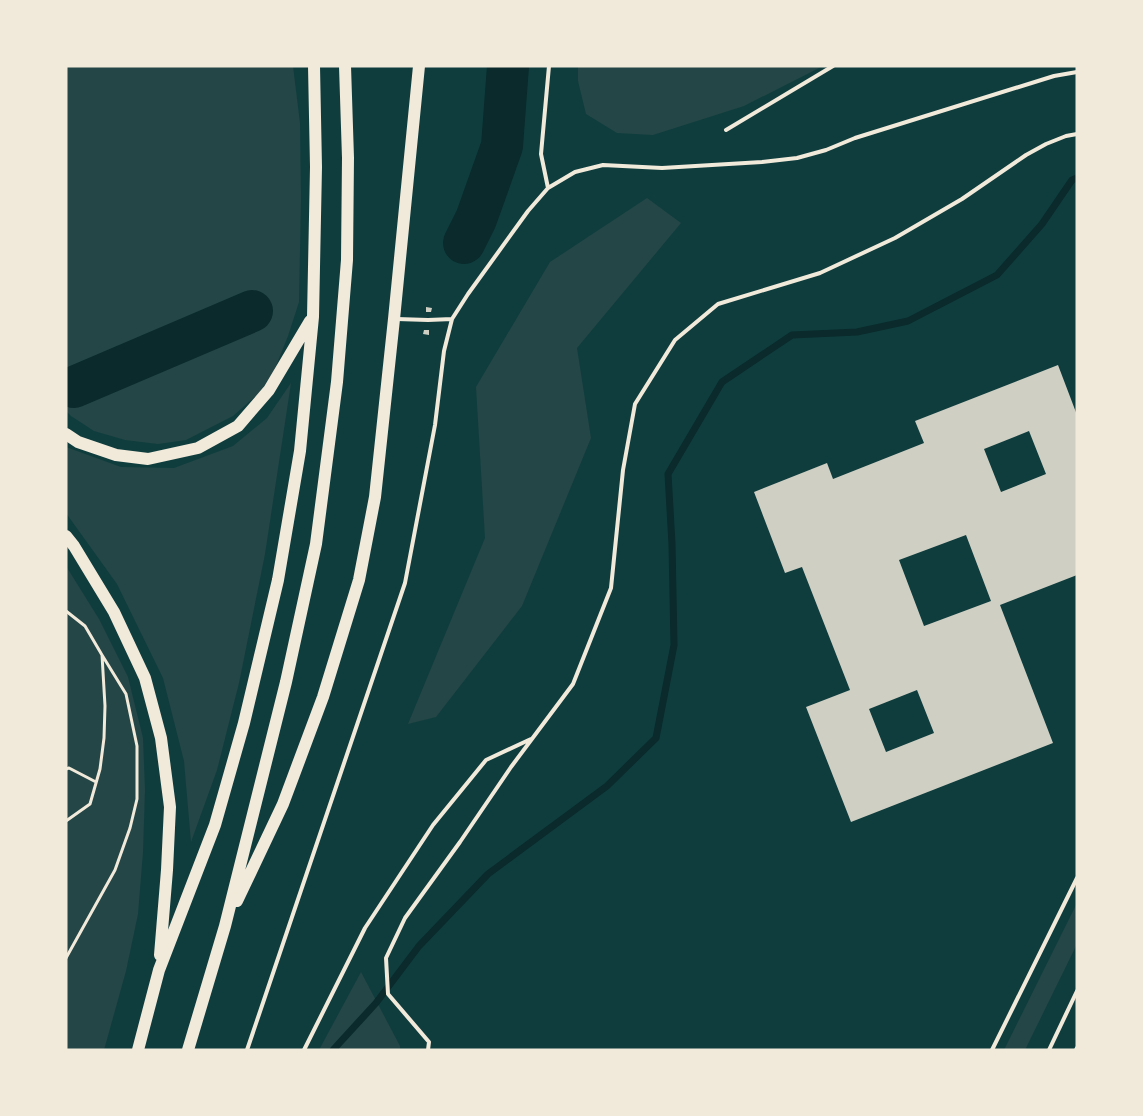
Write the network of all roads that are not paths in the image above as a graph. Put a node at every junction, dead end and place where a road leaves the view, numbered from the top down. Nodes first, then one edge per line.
1 (314, 66) edge
2 (345, 66) edge
3 (419, 66) edge
4 (548, 66) edge
5 (833, 66) edge
6 (1077, 72) edge
7 (726, 130) dead end
8 (1077, 134) edge
9 (548, 188) junction
10 (312, 317) junction
11 (452, 318) junction
12 (394, 319) junction
13 (66, 434) edge
14 (66, 536) edge
15 (533, 738) junction
16 (1077, 878) edge
17 (225, 926) junction
18 (159, 970) junction
19 (1077, 991) edge
20 (138, 1050) edge
21 (188, 1050) edge
22 (247, 1050) edge
23 (304, 1050) edge
24 (428, 1050) edge
25 (992, 1050) edge
26 (1049, 1050) edge

1 - 10 main road
2 - 17 main road
3 - 12 main road
4 - 9 lane
5 - 7 lane
6 - 9 lane
8 - 15 lane
9 - 11 lane
10 - 13 main road
10 - 18 main road
11 - 12 lane
11 - 22 lane
12 - 17 main road
14 - 18 main road
15 - 23 lane
15 - 24 lane
16 - 25 lane
17 - 21 main road
18 - 20 main road
19 - 26 lane

